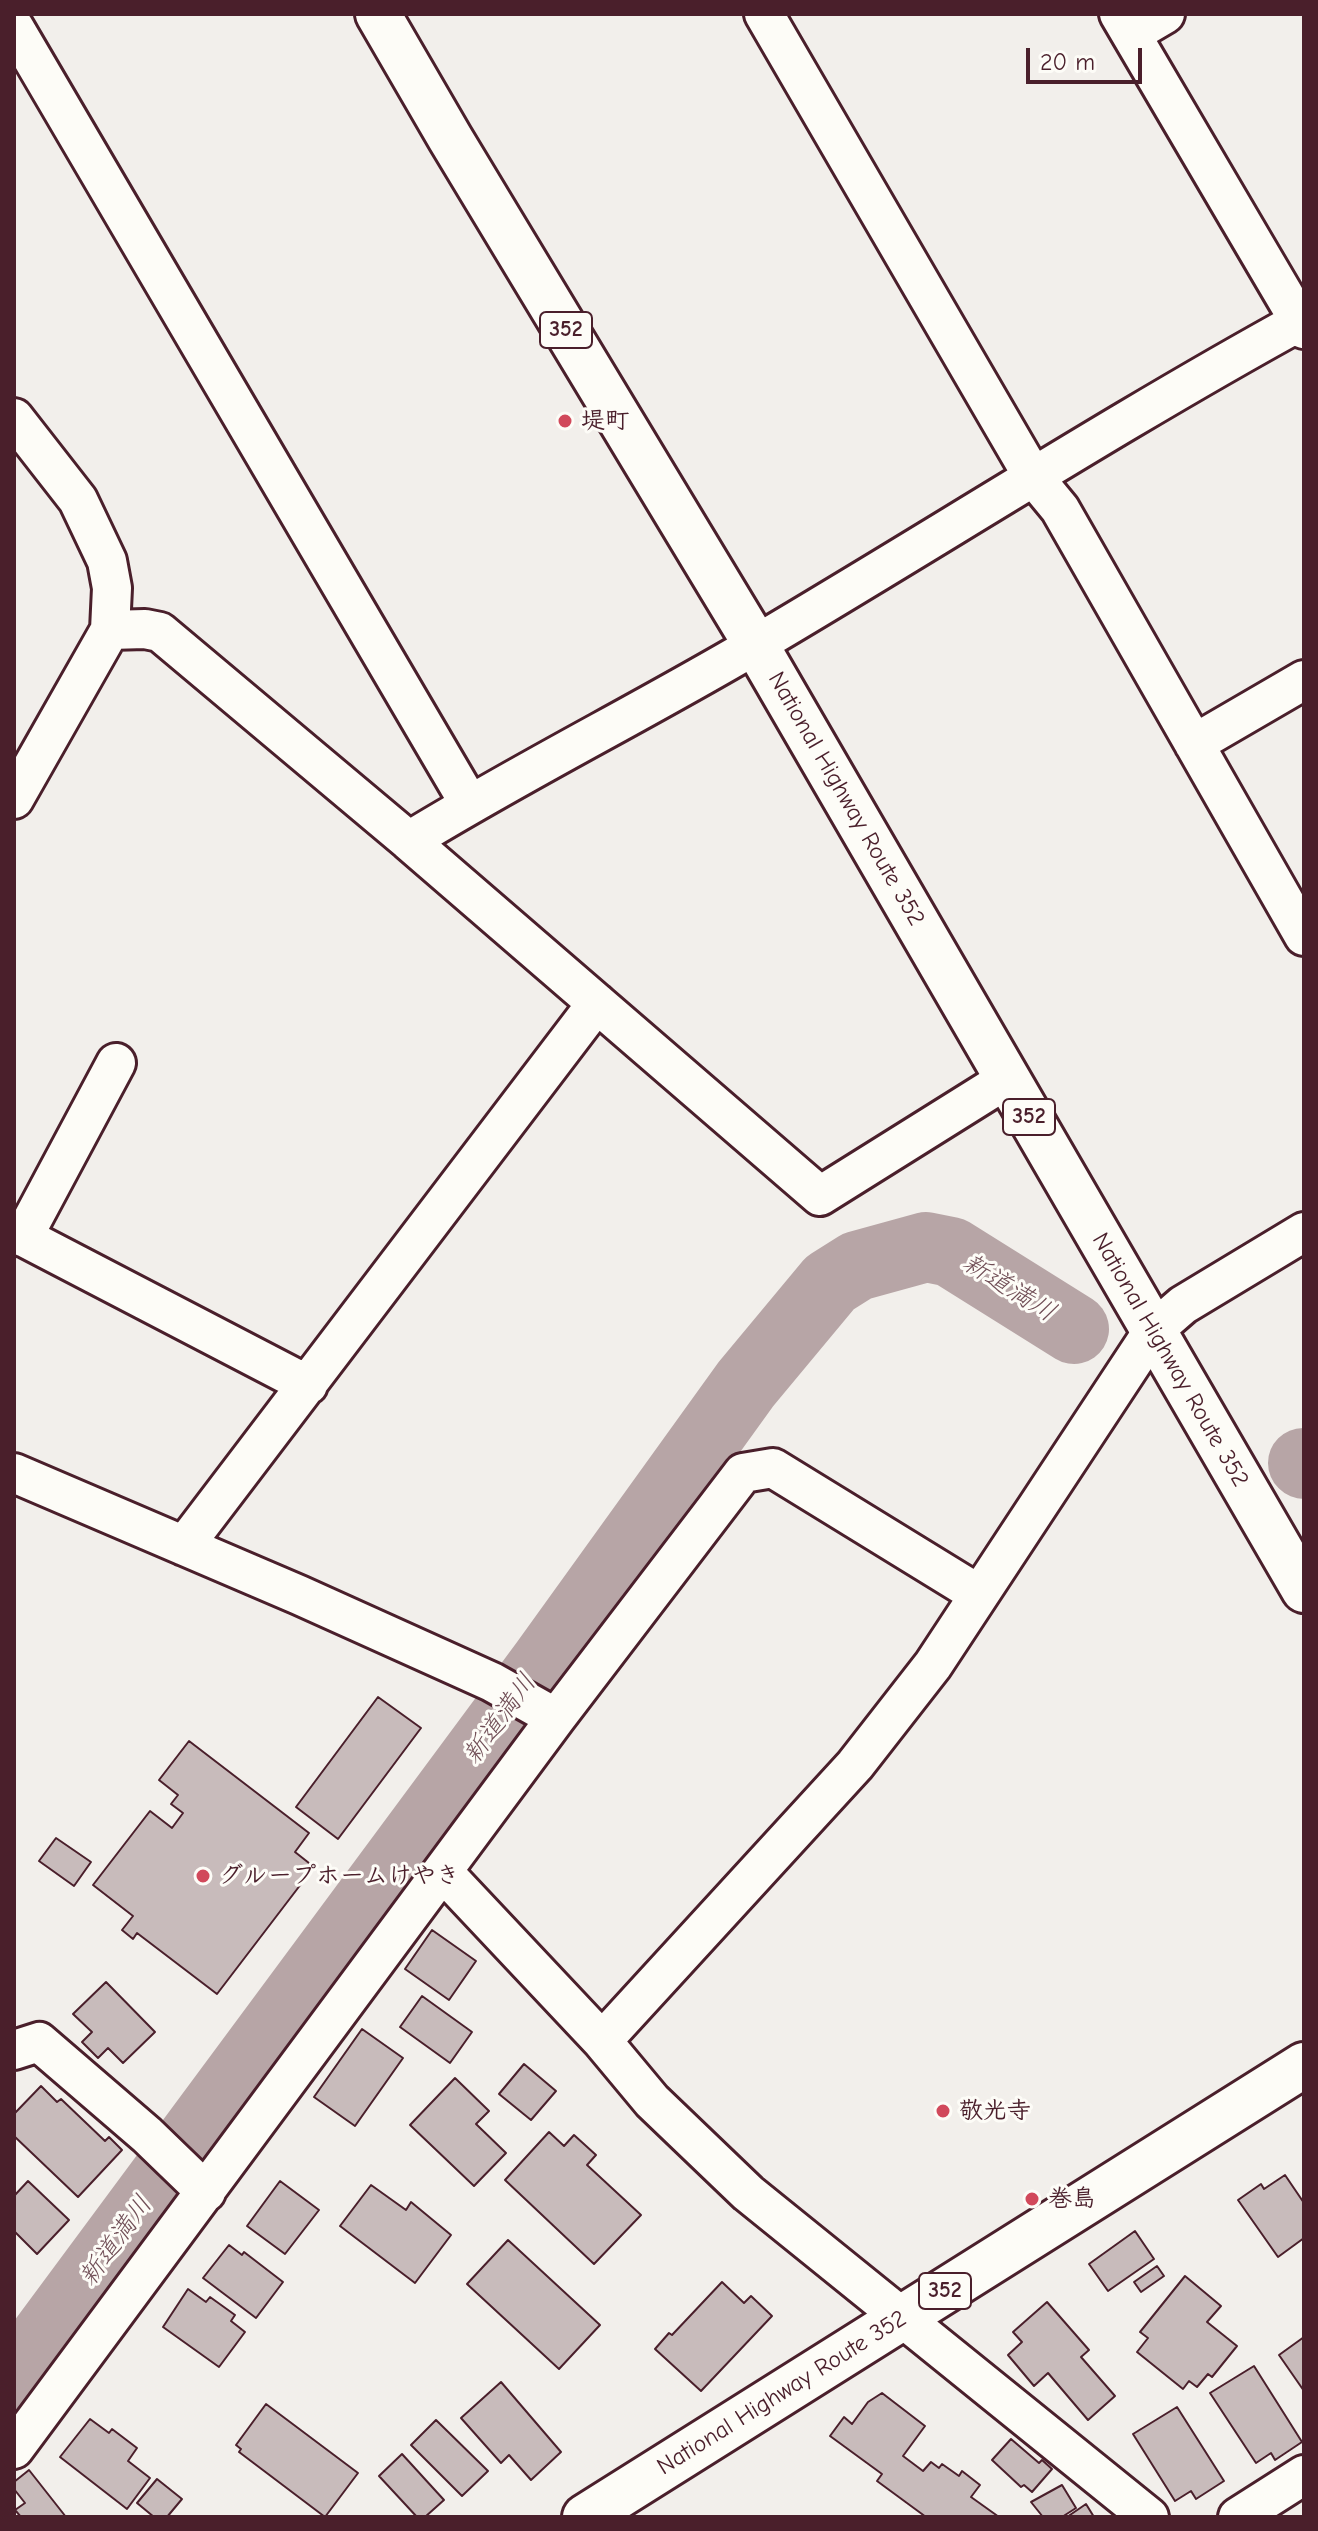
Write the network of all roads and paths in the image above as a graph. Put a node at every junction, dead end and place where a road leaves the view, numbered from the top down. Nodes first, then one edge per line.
1 (378, 14) edge
2 (764, 14) edge
3 (1165, 14) edge
4 (1125, 24) edge
5 (14, 27) edge
6 (1302, 323) edge
7 (14, 418) edge
8 (1032, 475) junction
9 (110, 630) junction
10 (756, 645) junction
11 (1304, 680) edge
12 (1194, 744) junction
13 (14, 799) edge
14 (469, 803) junction
15 (409, 841) junction
16 (1304, 936) edge
17 (597, 1003) junction
18 (116, 1063) dead end
19 (1007, 1079) junction
20 (1304, 1232) edge
21 (18, 1234) edge
22 (1153, 1331) junction
23 (308, 1385) junction
24 (14, 1473) edge
25 (184, 1546) junction
26 (1304, 1590) edge
27 (978, 1594) junction
28 (550, 1714) junction
29 (443, 1872) junction
30 (602, 2041) junction
31 (14, 2050) edge
32 (1304, 2065) edge
33 (198, 2184) junction
34 (902, 2319) junction
35 (14, 2449) edge
36 (1304, 2475) edge
37 (585, 2517) edge
38 (1149, 2517) edge
39 (1238, 2517) edge

1 - 10 highway, National Highway Route 352 / 352
2 - 8 street
3 - 4 street
4 - 6 street
5 - 14 street
6 - 8 street
7 - 9 street
8 - 10 street
8 - 12 street
9 - 13 street
9 - 15 street
10 - 14 street
10 - 19 highway, National Highway Route 352 / 352
11 - 12 street
12 - 16 street
14 - 15 street
15 - 17 street
17 - 19 street
17 - 23 street
18 - 21 street
19 - 22 highway, National Highway Route 352 / 352
20 - 22 street
21 - 23 street
22 - 26 highway, National Highway Route 352 / 352
22 - 27 street
23 - 25 street
24 - 25 street
25 - 28 street
27 - 28 street
27 - 30 street
28 - 29 street
29 - 30 street
29 - 33 street
30 - 34 street
31 - 33 street
32 - 34 highway, National Highway Route 352 / 352
33 - 35 street
34 - 37 highway, National Highway Route 352 / 352
34 - 38 street
36 - 39 street

